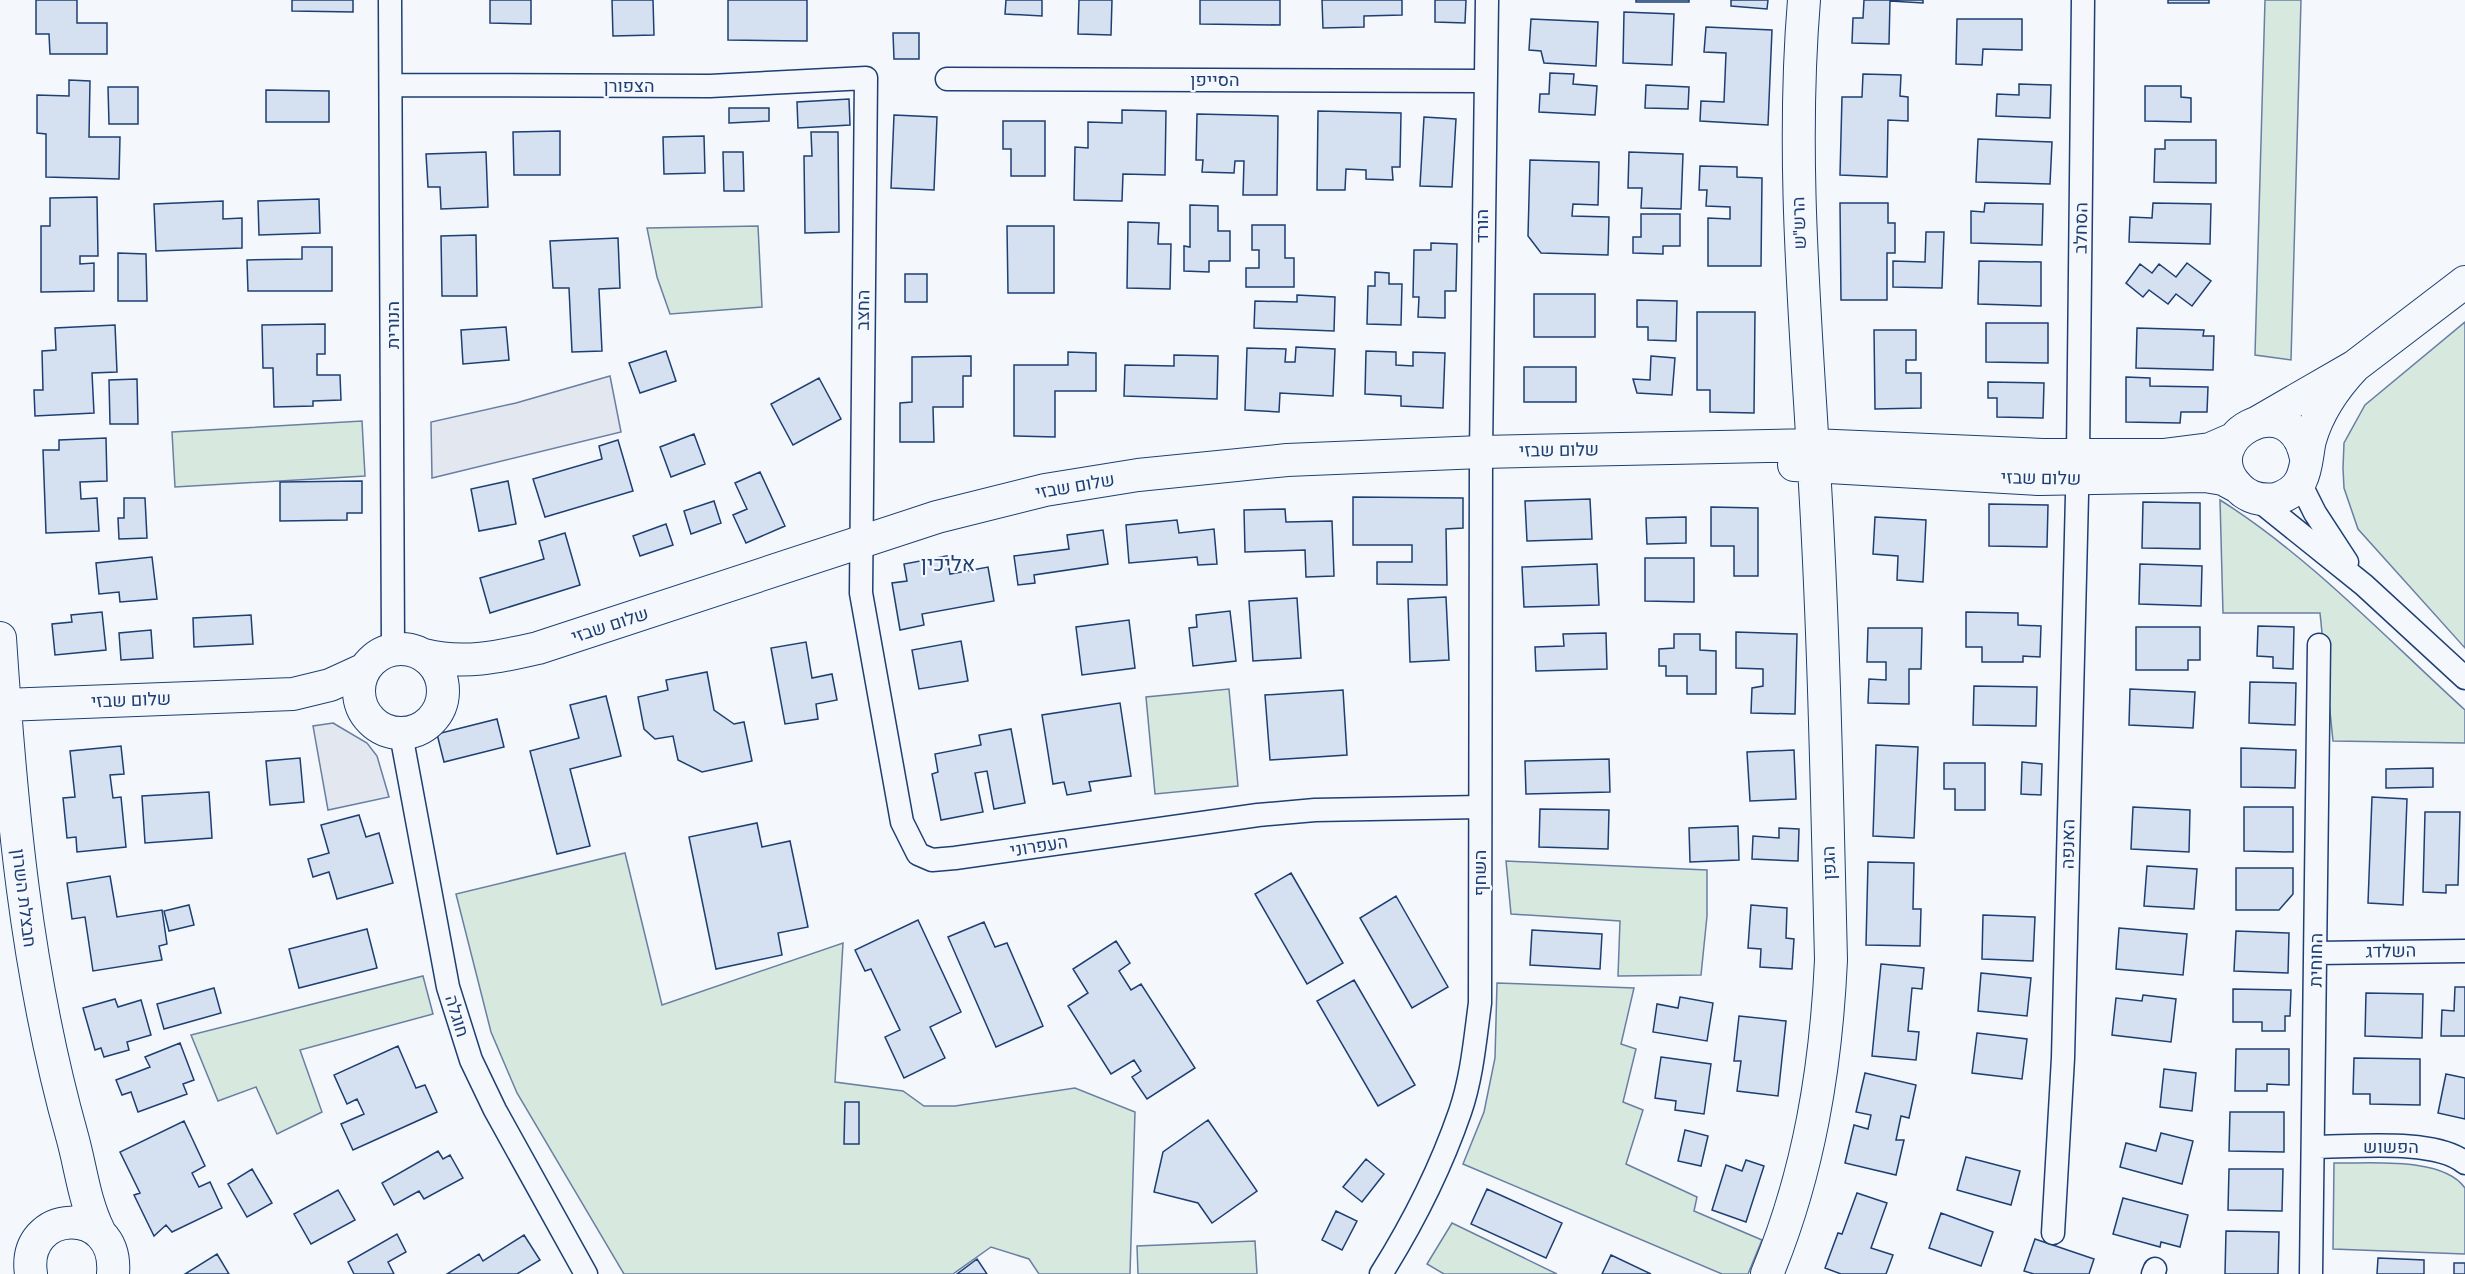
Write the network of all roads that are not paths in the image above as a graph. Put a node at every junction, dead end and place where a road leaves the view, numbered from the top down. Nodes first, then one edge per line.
1 (390, 0) edge
2 (1486, 0) edge
3 (1804, 0) edge
4 (2083, 0) edge
5 (866, 78) joint
6 (947, 79) dead end
7 (1483, 81) junction
8 (392, 85) junction
9 (2465, 282) edge
10 (2355, 366) junction
11 (2258, 422) junction
12 (2233, 440) junction
13 (1480, 452) junction
14 (1813, 456) junction
15 (2078, 467) junction
16 (2303, 470) junction
17 (2246, 492) junction
18 (860, 542) junction
19 (2364, 585) junction
20 (0, 638) edge
21 (2319, 645) dead end
22 (393, 650) junction
23 (424, 655) junction
24 (509, 655) junction
25 (365, 669) junction
26 (2465, 678) edge
27 (293, 694) junction
28 (442, 702) junction
29 (4, 705) junction
30 (366, 715) junction
31 (400, 734) junction
32 (1480, 807) junction
33 (2465, 951) edge
34 (2316, 953) junction
35 (2314, 1147) junction
36 (77, 1154) junction
37 (2465, 1163) edge
38 (99, 1231) junction
39 (2053, 1233) dead end
40 (31, 1260) edge
41 (115, 1269) edge
42 (586, 1274) edge
43 (1381, 1274) edge
44 (1767, 1274) edge
45 (2311, 1274) edge

1 - 8 street, הנורית
2 - 7 street, הורד
3 - 14 street, הרש''ש
4 - 15 street, הסחלב
5 - 8 street, הצפורן
5 - 18 street, החצב
6 - 7 street, הסייפן
7 - 13 street, הורד
8 - 22 street, הנורית
9 - 10 street
10 - 11 street
10 - 16 street
11 - 12 street
11 - 16 street
12 - 15 street, שלום שבזי
12 - 17 street
13 - 14 street, שלום שבזי
13 - 18 street, שלום שבזי
13 - 32 street, השחף
14 - 15 street, שלום שבזי
14 - 44 street, הגפן
15 - 17 street, שלום שבזי
15 - 39 street, האנפה
16 - 17 street
16 - 19 street
17 - 19 street
18 - 24 street, שלום שבזי
18 - 32 street, העפרוני
19 - 26 street
20 - 29 street, חבצלת השרון
21 - 34 street, החוחית
22 - 23 street
22 - 25 street
23 - 24 street, שלום שבזי
23 - 28 street
24 - 28 street, שלום שבזי
25 - 27 street, שלום שבזי
25 - 30 street
27 - 29 street, שלום שבזי
27 - 30 street, שלום שבזי
28 - 31 street
29 - 36 street, חבצלת השרון
30 - 31 street
31 - 42 street, חוגלה
32 - 43 street, השחף
33 - 34 street, השלדג
34 - 35 street, החוחית
35 - 37 street, הפשוש
35 - 45 street, החוחית
36 - 38 street, חבצלת השרון
36 - 40 street, חבצלת השרון
38 - 40 street
38 - 41 street, חבצלת השרון

